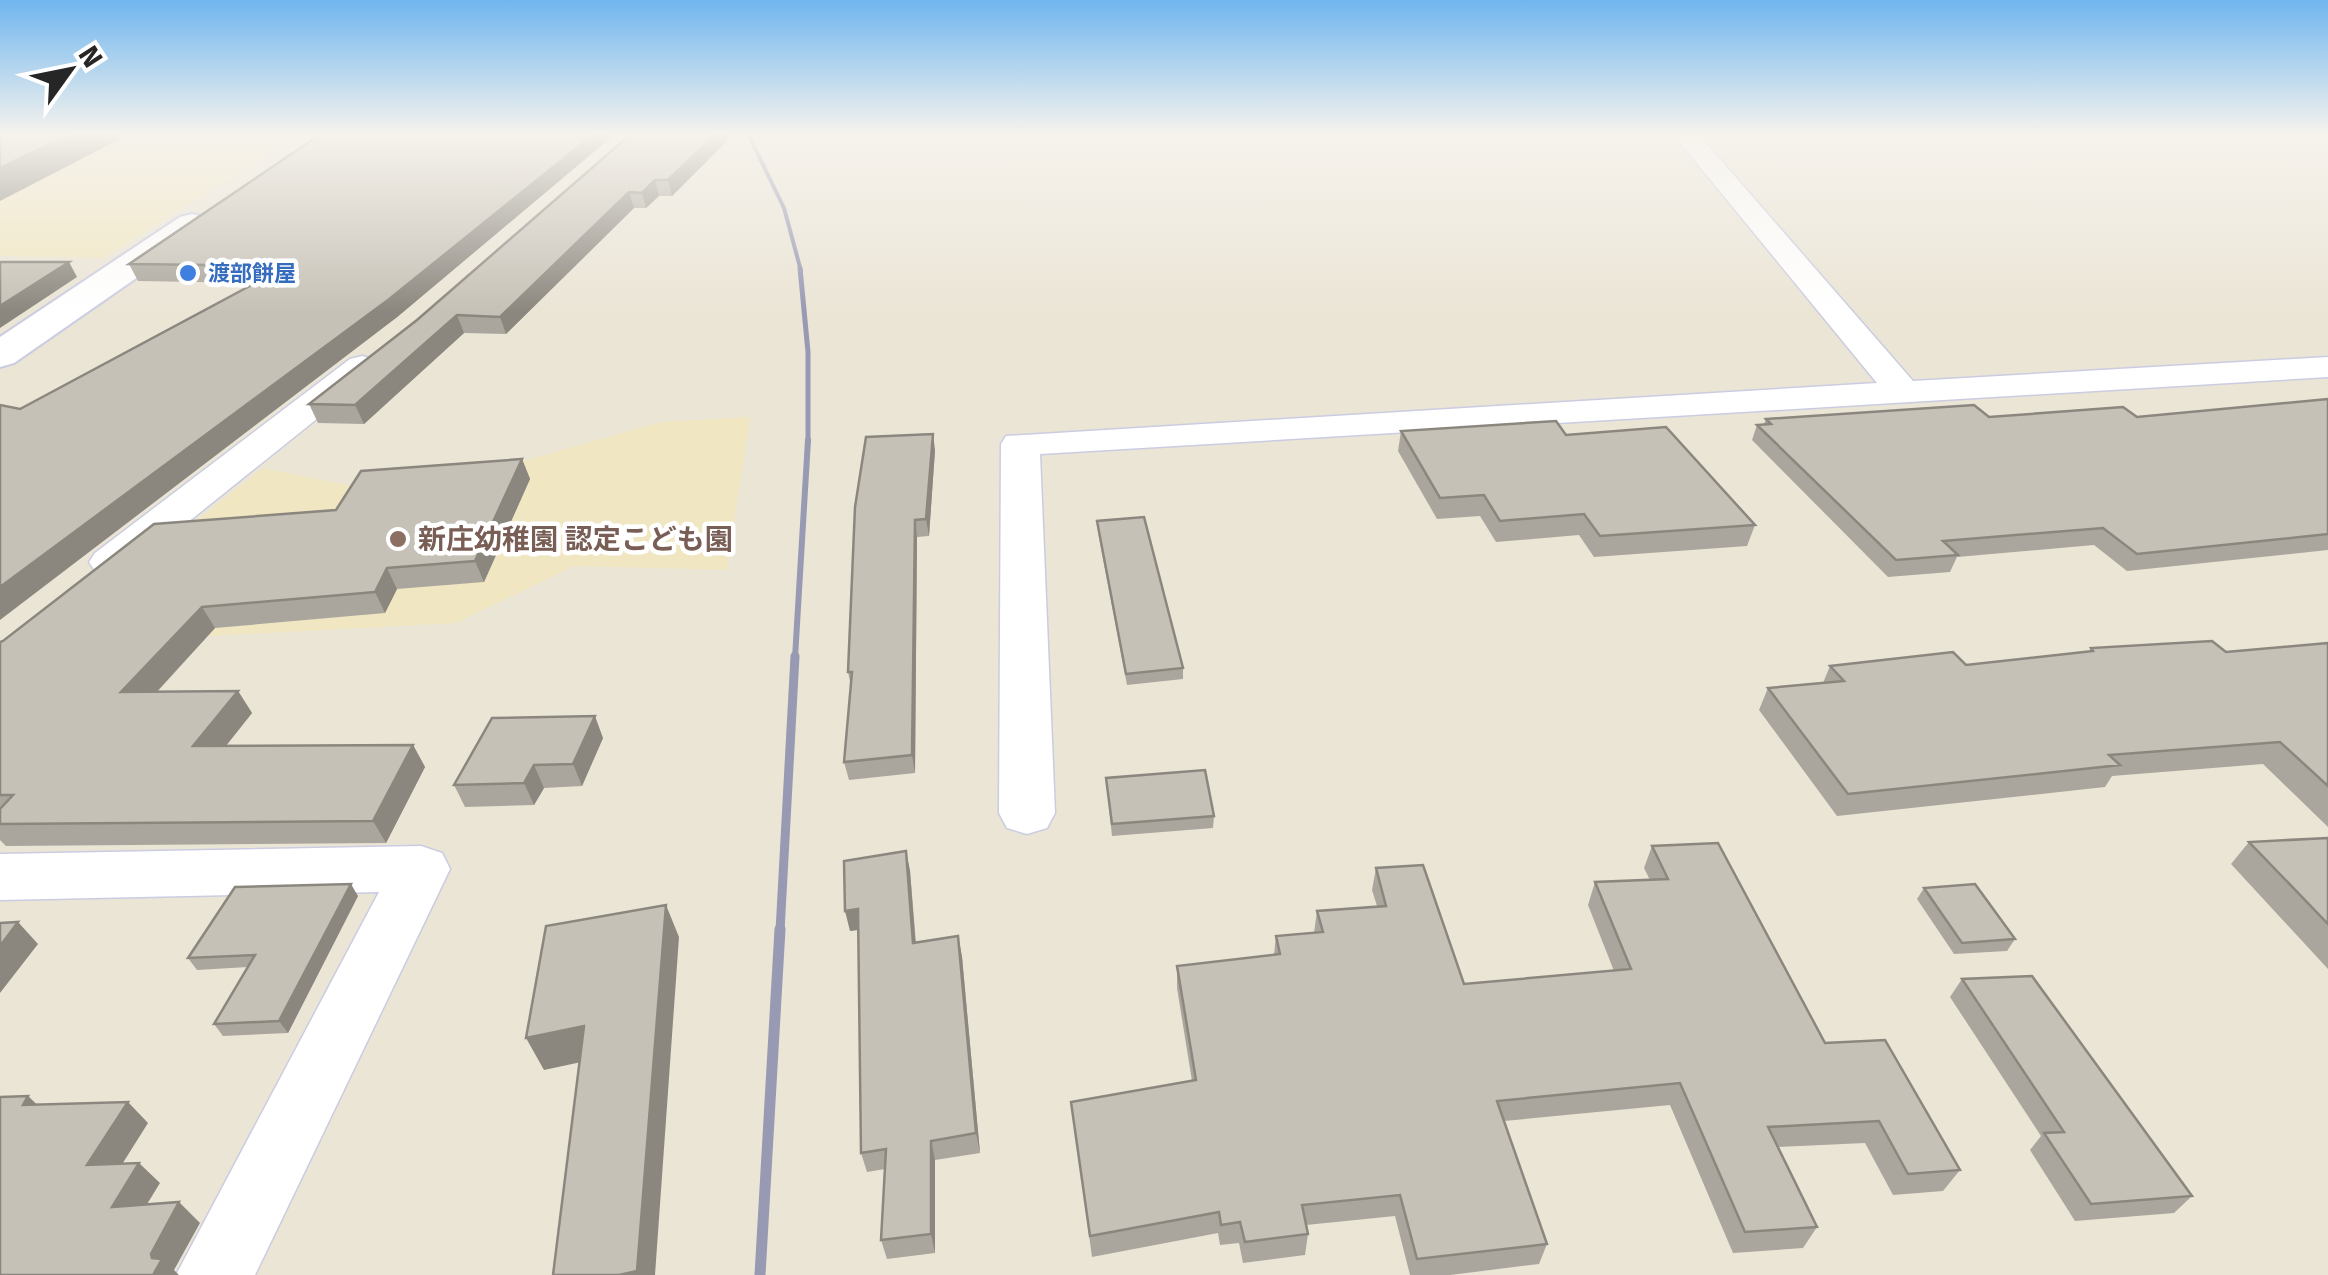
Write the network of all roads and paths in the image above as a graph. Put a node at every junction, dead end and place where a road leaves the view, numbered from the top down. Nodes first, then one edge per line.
1 (1734, 194) edge
2 (224, 201) edge
3 (394, 340) edge
4 (0, 354) edge
5 (2328, 367) edge
6 (1904, 394) junction
7 (91, 578) edge
8 (1027, 813) dead end
9 (0, 877) edge
10 (215, 1275) edge

1 - 6 street
2 - 4 street
3 - 7 street
5 - 6 street
6 - 8 street
9 - 10 street

